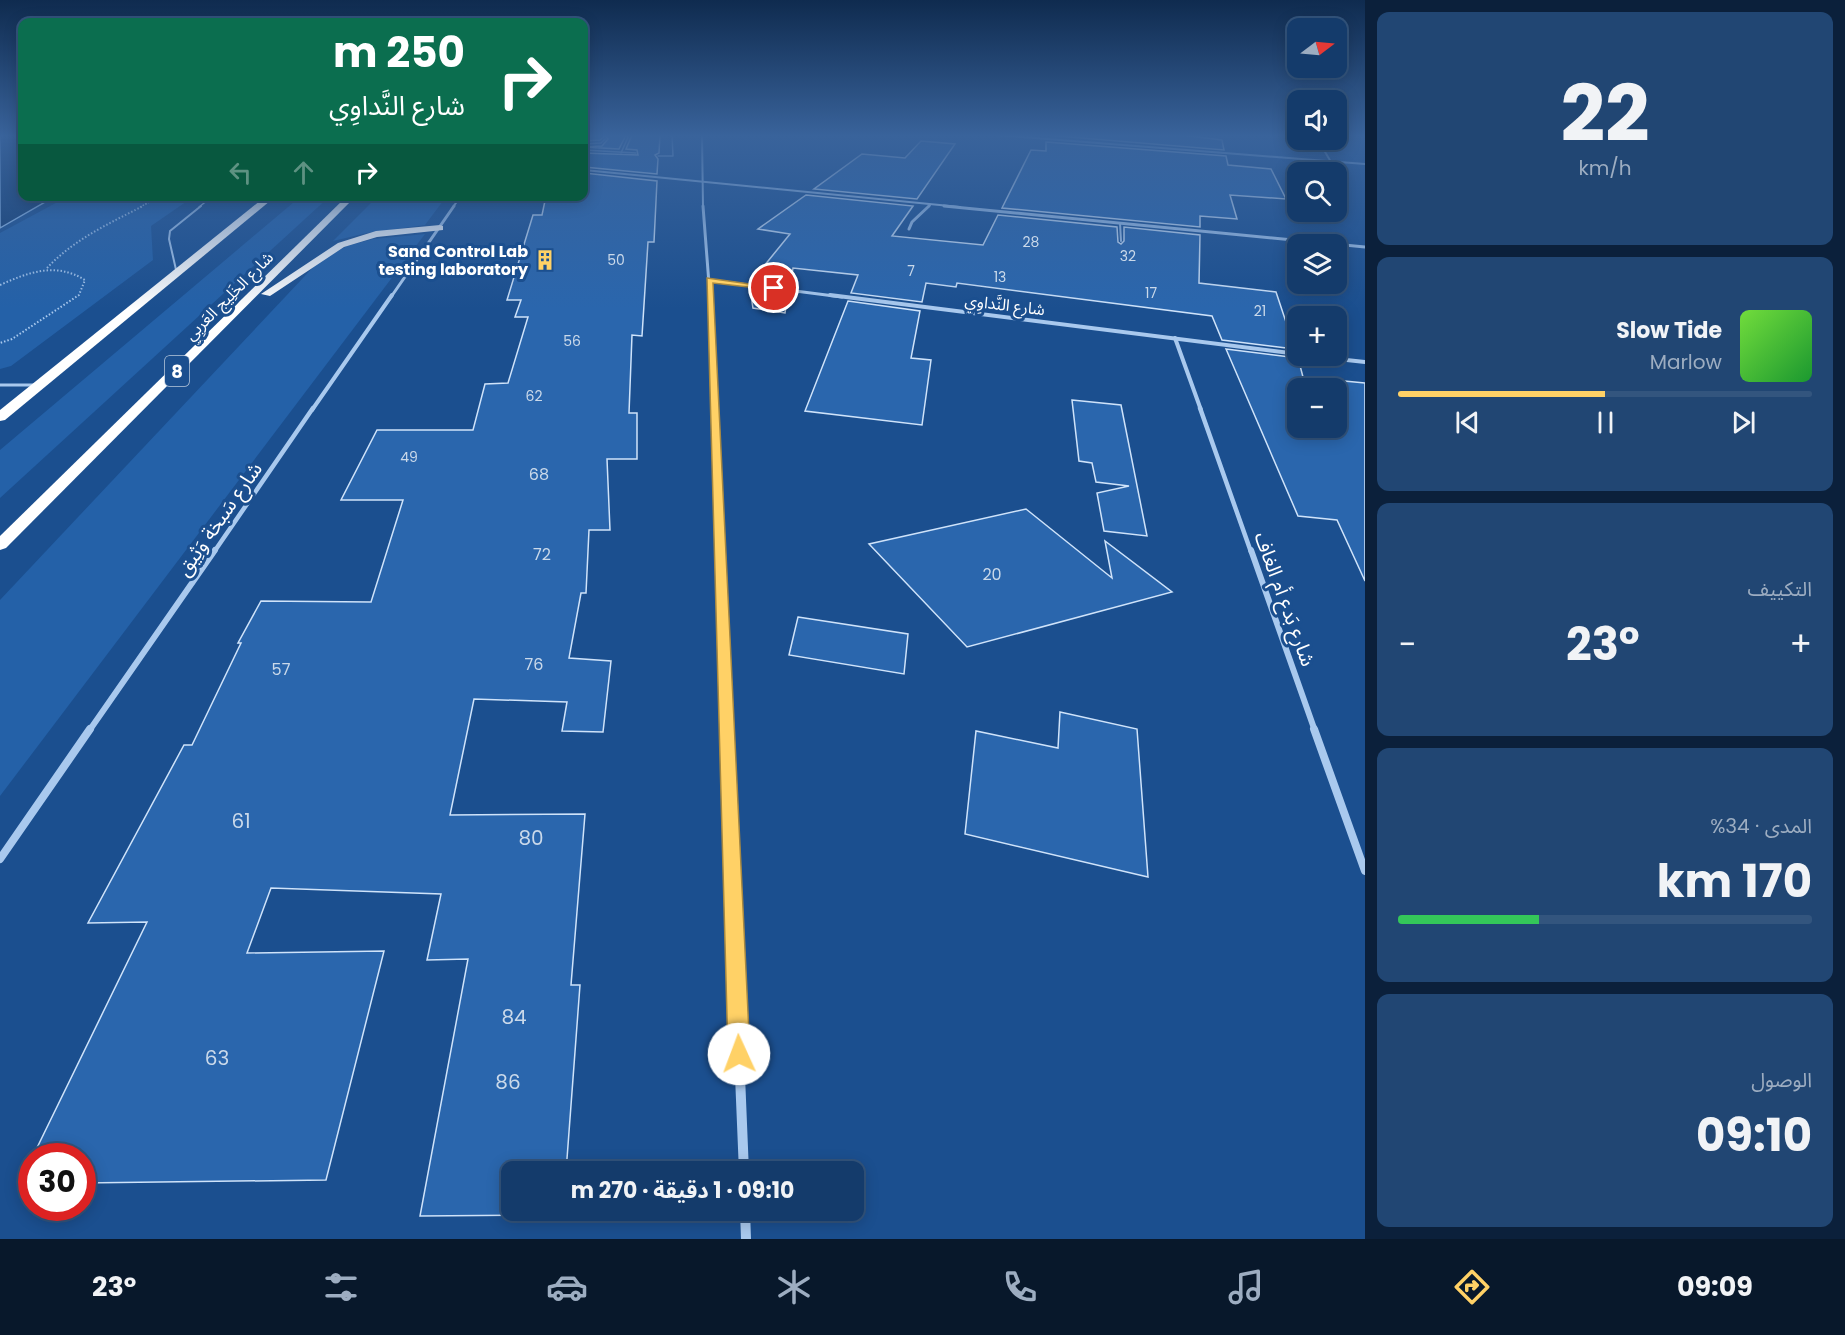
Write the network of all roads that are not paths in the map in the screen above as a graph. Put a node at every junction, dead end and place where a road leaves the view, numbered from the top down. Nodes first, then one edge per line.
1 (702, 193) edge
2 (814, 193) edge
3 (207, 201) edge
4 (266, 201) edge
5 (347, 201) edge
6 (458, 201) edge
7 (930, 204) junction
8 (1120, 223) junction
9 (440, 228) junction
10 (909, 229) dead end
11 (1121, 242) dead end
12 (1365, 247) edge
13 (177, 275) junction
14 (709, 280) junction
15 (230, 319) junction
16 (1174, 338) junction
17 (1287, 353) edge
18 (1347, 360) edge
19 (1365, 362) edge
20 (0, 385) edge
21 (39, 385) junction
22 (0, 417) edge
23 (0, 544) edge
24 (0, 859) edge
25 (1365, 871) edge
26 (744, 1161) edge
27 (745, 1221) edge
28 (746, 1239) edge

1 - 14 street
2 - 7 street
3 - 13 lane
4 - 13 highway
5 - 15 highway, شارع الخَلِيج العَربِي / 8
6 - 9 street, شارع سَبخة وَثِيق
7 - 8 street
7 - 10 street
8 - 11 lane
8 - 12 street
9 - 15 highway
9 - 24 street, شارع سَبخة وَثِيق
13 - 21 highway
14 - 16 street, شارع النَّداوِي
14 - 26 street
15 - 23 highway, شارع الخَلِيج العَربِي / 8
16 - 17 street, شارع النَّداوِي
16 - 25 street, شارع بَدع أم الغاف
18 - 19 street
20 - 21 lane
21 - 22 highway
27 - 28 street

